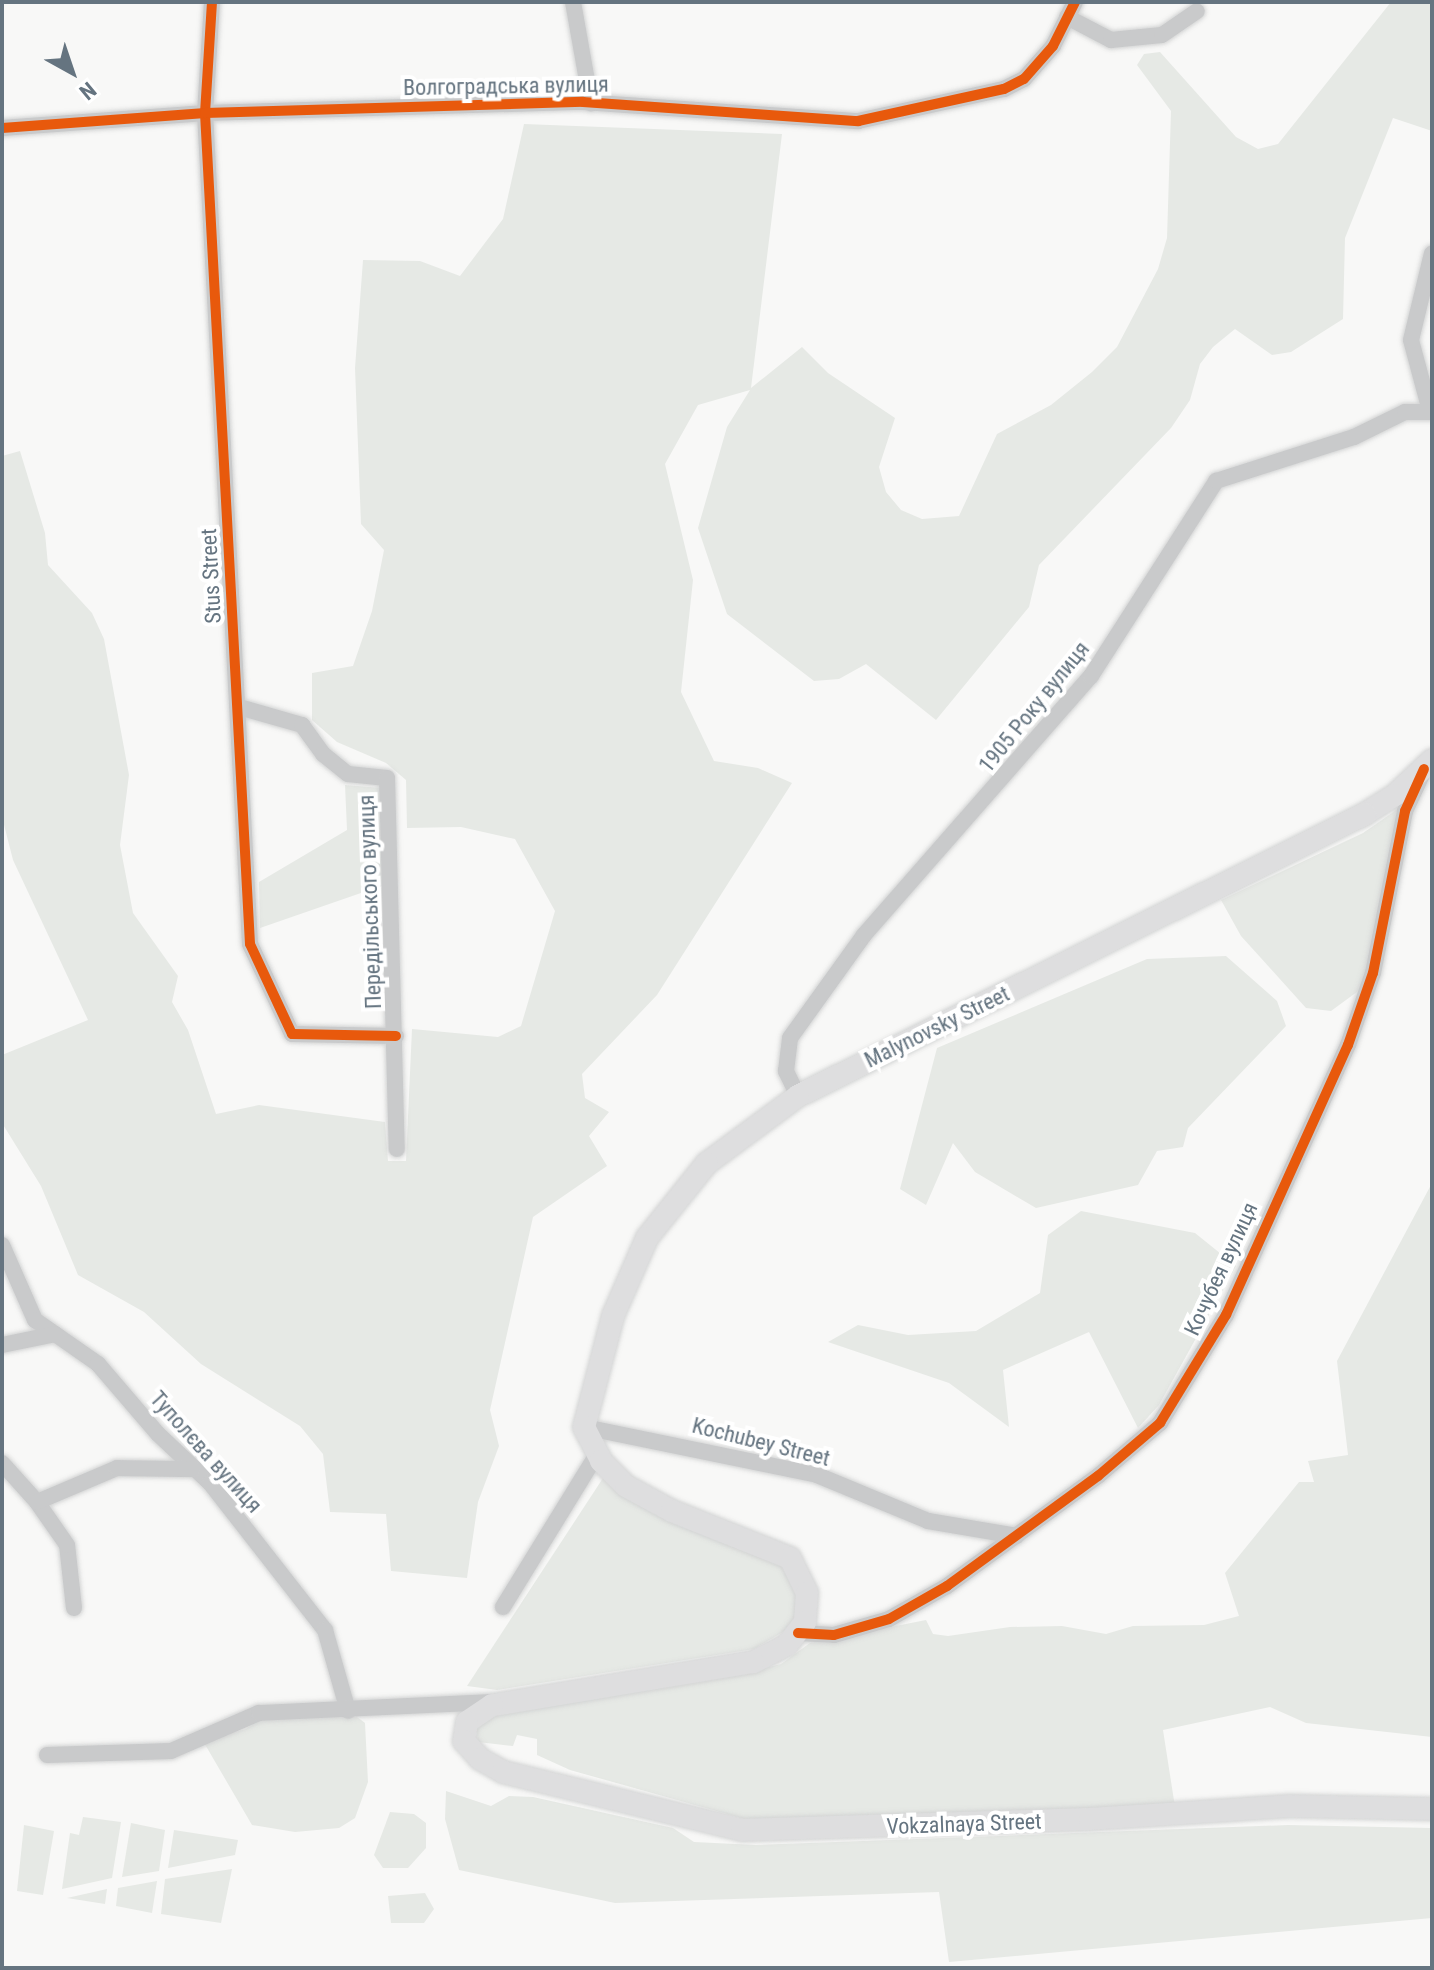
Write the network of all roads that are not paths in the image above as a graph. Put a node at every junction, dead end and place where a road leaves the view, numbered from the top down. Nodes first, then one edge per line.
1 (212, 2) edge
2 (573, 2) edge
3 (1067, 7) edge
4 (1197, 11) dead end
5 (591, 103) junction
6 (205, 113) junction
7 (9, 128) edge
8 (2, 142) edge
9 (1432, 253) edge
10 (1431, 411) edge
11 (239, 707) junction
12 (1428, 764) edge
13 (396, 1036) junction
14 (798, 1096) junction
15 (397, 1149) dead end
16 (2, 1245) edge
17 (55, 1334) junction
18 (2, 1345) edge
19 (584, 1427) junction
20 (597, 1454) junction
21 (2, 1463) edge
22 (193, 1469) junction
23 (37, 1502) junction
24 (1017, 1536) junction
25 (503, 1607) dead end
26 (74, 1608) dead end
27 (798, 1633) junction
28 (513, 1701) junction
29 (348, 1711) junction
30 (47, 1755) dead end
31 (1432, 1809) edge

1 - 6 street, Stus Street
2 - 5 street
3 - 4 street
3 - 5 street, Волгоградська вулиця
5 - 6 street, Волгоградська вулиця
6 - 7 street, Волгоградська вулиця
6 - 11 street, Stus Street
7 - 8 street
9 - 10 street
10 - 14 street, 1905 Року вулиця
11 - 13 street, Передільського вулиця
11 - 13 street, Stus Street
12 - 14 main road, Malynovsky Street
12 - 24 street, Кочубея вулиця
13 - 15 street, Передільського вулиця
14 - 19 main road, Malynovsky Street
16 - 17 street, Туполєва вулиця
17 - 18 street
17 - 22 street, Туполєва вулиця
19 - 20 main road
19 - 24 street, Kochubey Street
20 - 25 street
20 - 27 main road
21 - 23 street
22 - 23 street
22 - 29 street, Туполєва вулиця
23 - 26 street
24 - 27 street, Кочубея вулиця
27 - 28 main road
28 - 29 street
28 - 31 main road, Vokzalnaya Street
29 - 30 street

